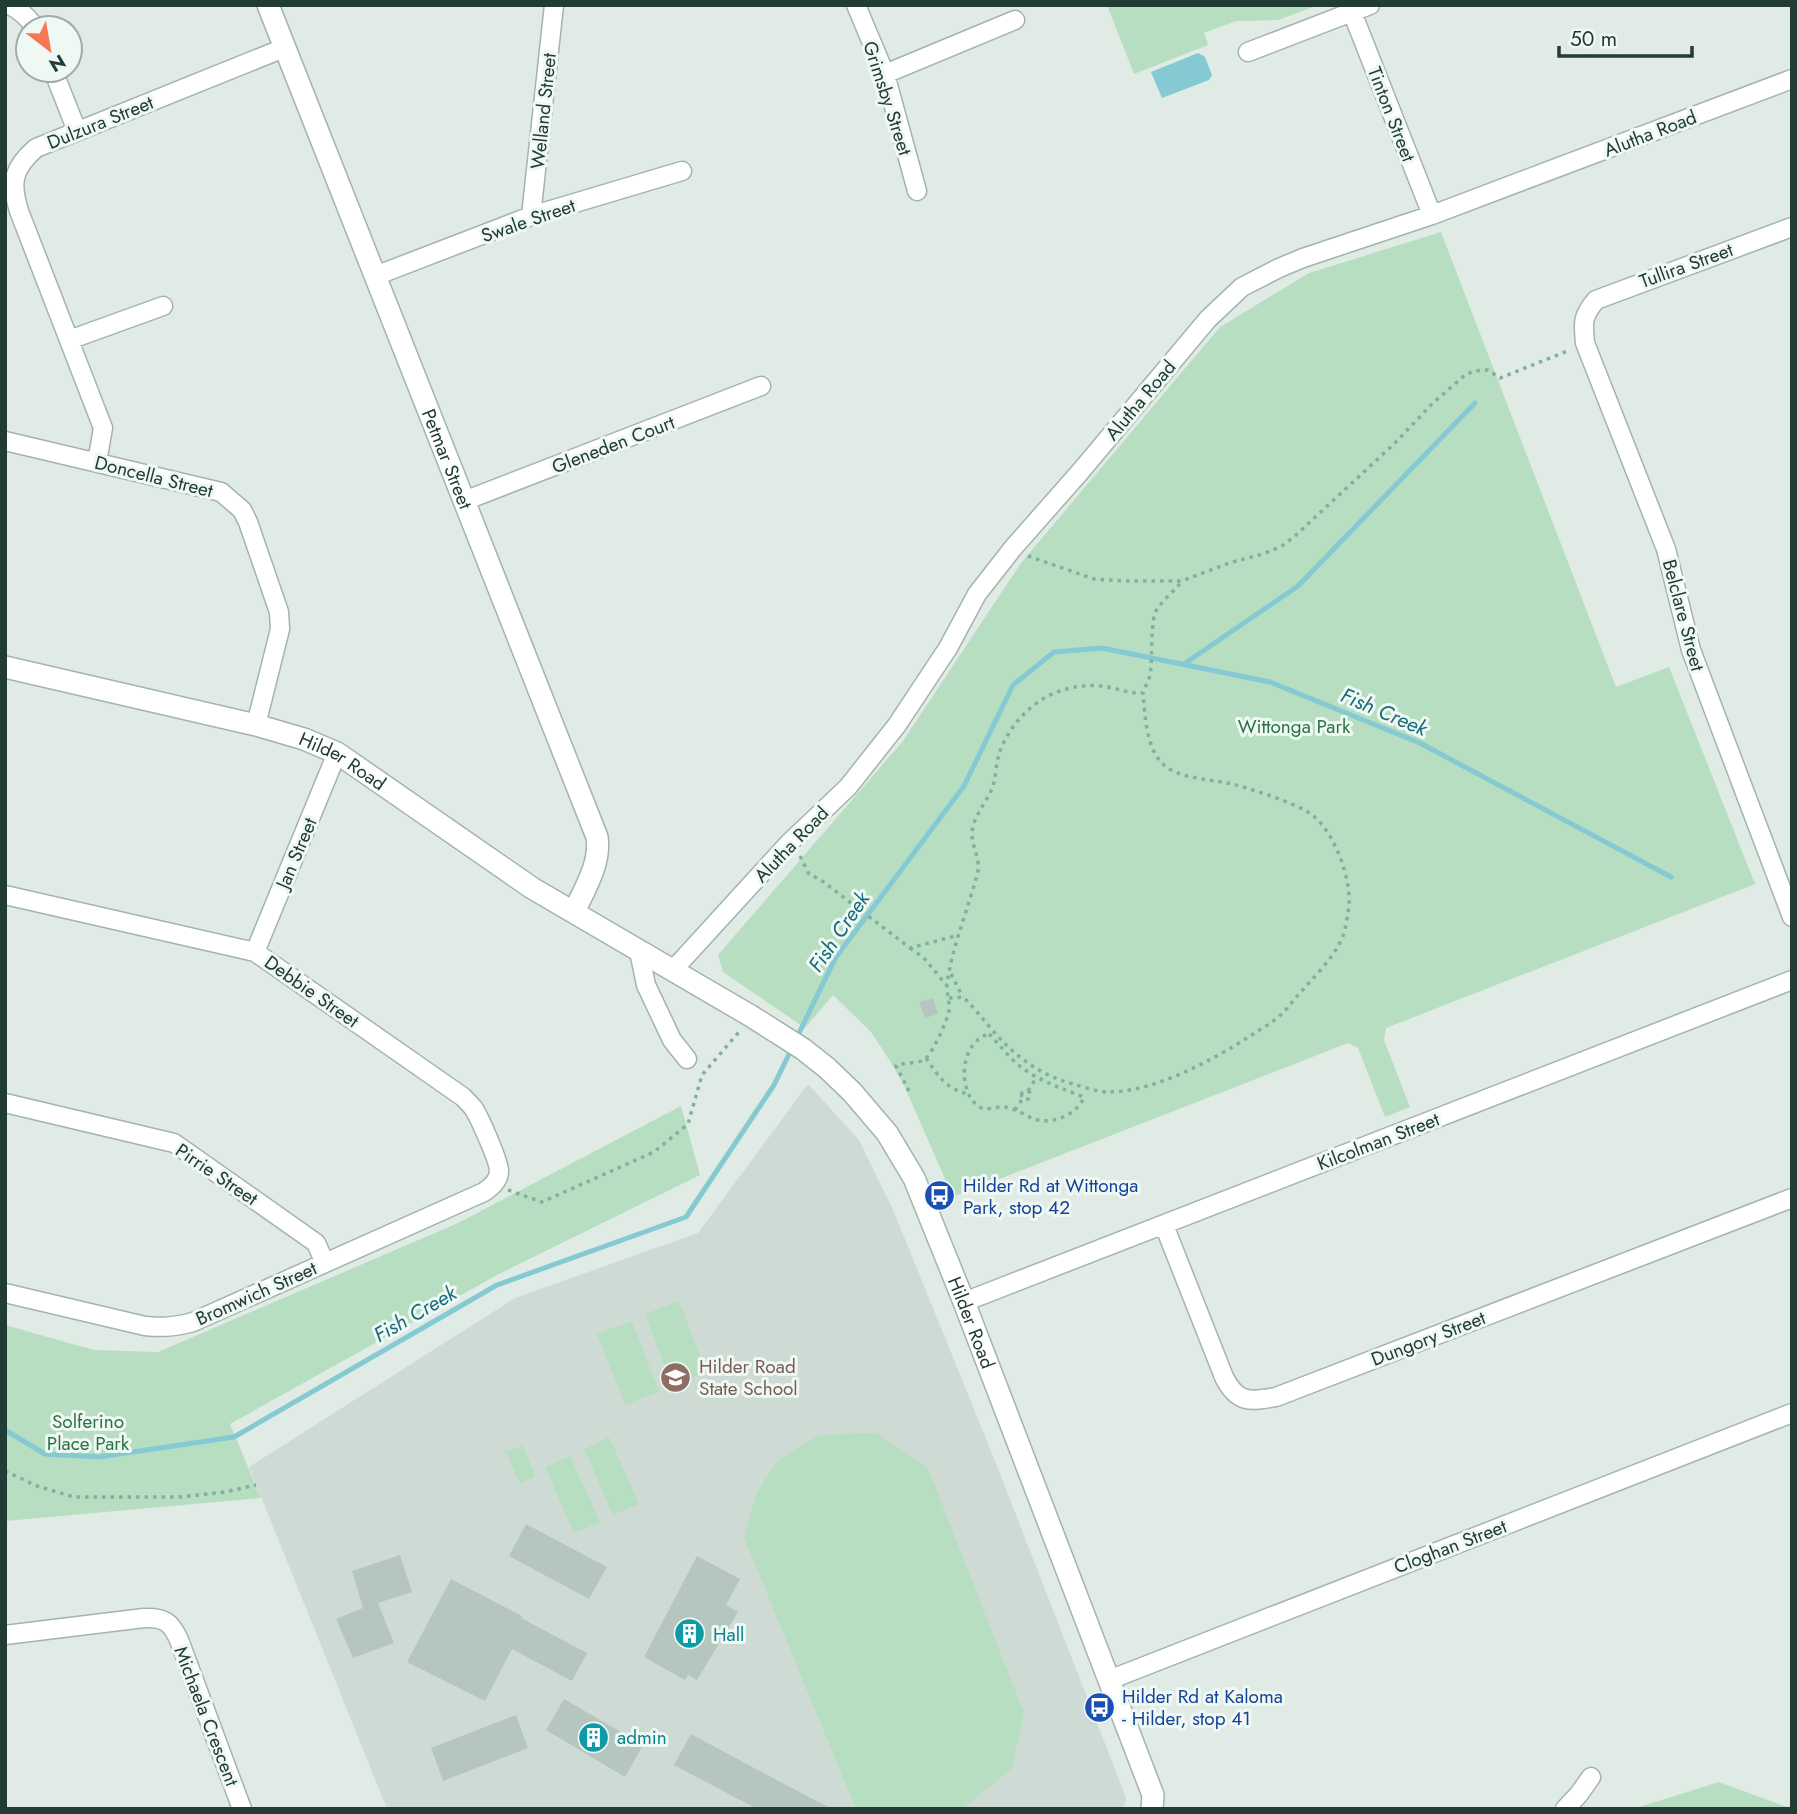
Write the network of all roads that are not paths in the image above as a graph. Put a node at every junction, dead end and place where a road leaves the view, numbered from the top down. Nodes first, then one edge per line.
1 (268, 5) edge
2 (554, 5) edge
3 (856, 5) edge
4 (1370, 5) edge
5 (1352, 12) junction
6 (1015, 20) dead end
7 (284, 48) junction
8 (1248, 52) dead end
9 (885, 74) junction
10 (1792, 79) edge
11 (59, 84) edge
12 (77, 131) junction
13 (682, 171) dead end
14 (917, 191) dead end
15 (12, 212) edge
16 (1432, 215) junction
17 (531, 216) junction
18 (1792, 227) edge
19 (376, 276) junction
20 (163, 306) dead end
21 (1586, 312) joint
22 (69, 340) junction
23 (761, 386) dead end
24 (5, 441) edge
25 (97, 462) junction
26 (464, 501) junction
27 (5, 667) edge
28 (256, 725) junction
29 (337, 754) junction
30 (1788, 893) edge
31 (5, 895) edge
32 (575, 912) junction
33 (1792, 917) edge
34 (639, 951) junction
35 (255, 952) junction
36 (673, 970) junction
37 (1792, 980) edge
38 (687, 1059) dead end
39 (5, 1103) edge
40 (494, 1185) joint
41 (1792, 1198) edge
42 (1164, 1225) junction
43 (326, 1263) junction
44 (5, 1293) edge
45 (964, 1302) junction
46 (1792, 1413) edge
47 (5, 1636) edge
48 (1109, 1680) junction
49 (1591, 1777) dead end
50 (242, 1809) edge
51 (1152, 1809) edge
52 (1565, 1809) edge

1 - 7 street, Petmar Street
2 - 17 street, Welland Street
3 - 9 street, Grimsby Street
4 - 5 street
5 - 8 street
5 - 16 street, Tinton Street
6 - 9 street
7 - 12 street, Dulzura Street
7 - 19 street, Petmar Street
9 - 14 street, Grimsby Street
10 - 16 street, Alutha Road
11 - 12 street
12 - 15 street, Dulzura Street
13 - 17 street, Swale Street
15 - 22 street, Dulzura Street
16 - 36 street, Alutha Road
17 - 19 street, Swale Street
18 - 21 street, Tullira Street
19 - 26 street, Petmar Street
20 - 22 street
21 - 30 street, Belclare Street
22 - 25 street, Dulzura Street
23 - 26 street, Gleneden Court
24 - 25 street, Doncella Street
25 - 28 street, Doncella Street
26 - 32 street, Petmar Street
27 - 28 street, Hilder Road
28 - 29 street, Hilder Road
29 - 32 street, Hilder Road
29 - 35 street, Jan Street
30 - 33 street, Belclare Street
31 - 35 street, Debbie Street
32 - 34 street, Hilder Road
34 - 36 street, Hilder Road
34 - 38 street
35 - 40 street, Debbie Street
36 - 45 street, Hilder Road
37 - 42 street, Kilcolman Street
39 - 43 street, Pirrie Street
40 - 43 street, Bromwich Street
41 - 42 street, Dungory Street
42 - 45 street, Kilcolman Street
43 - 44 street, Bromwich Street
45 - 48 street, Hilder Road
46 - 48 street, Cloghan Street
47 - 50 street, Michaela Crescent
48 - 51 street, Hilder Road
49 - 52 street

